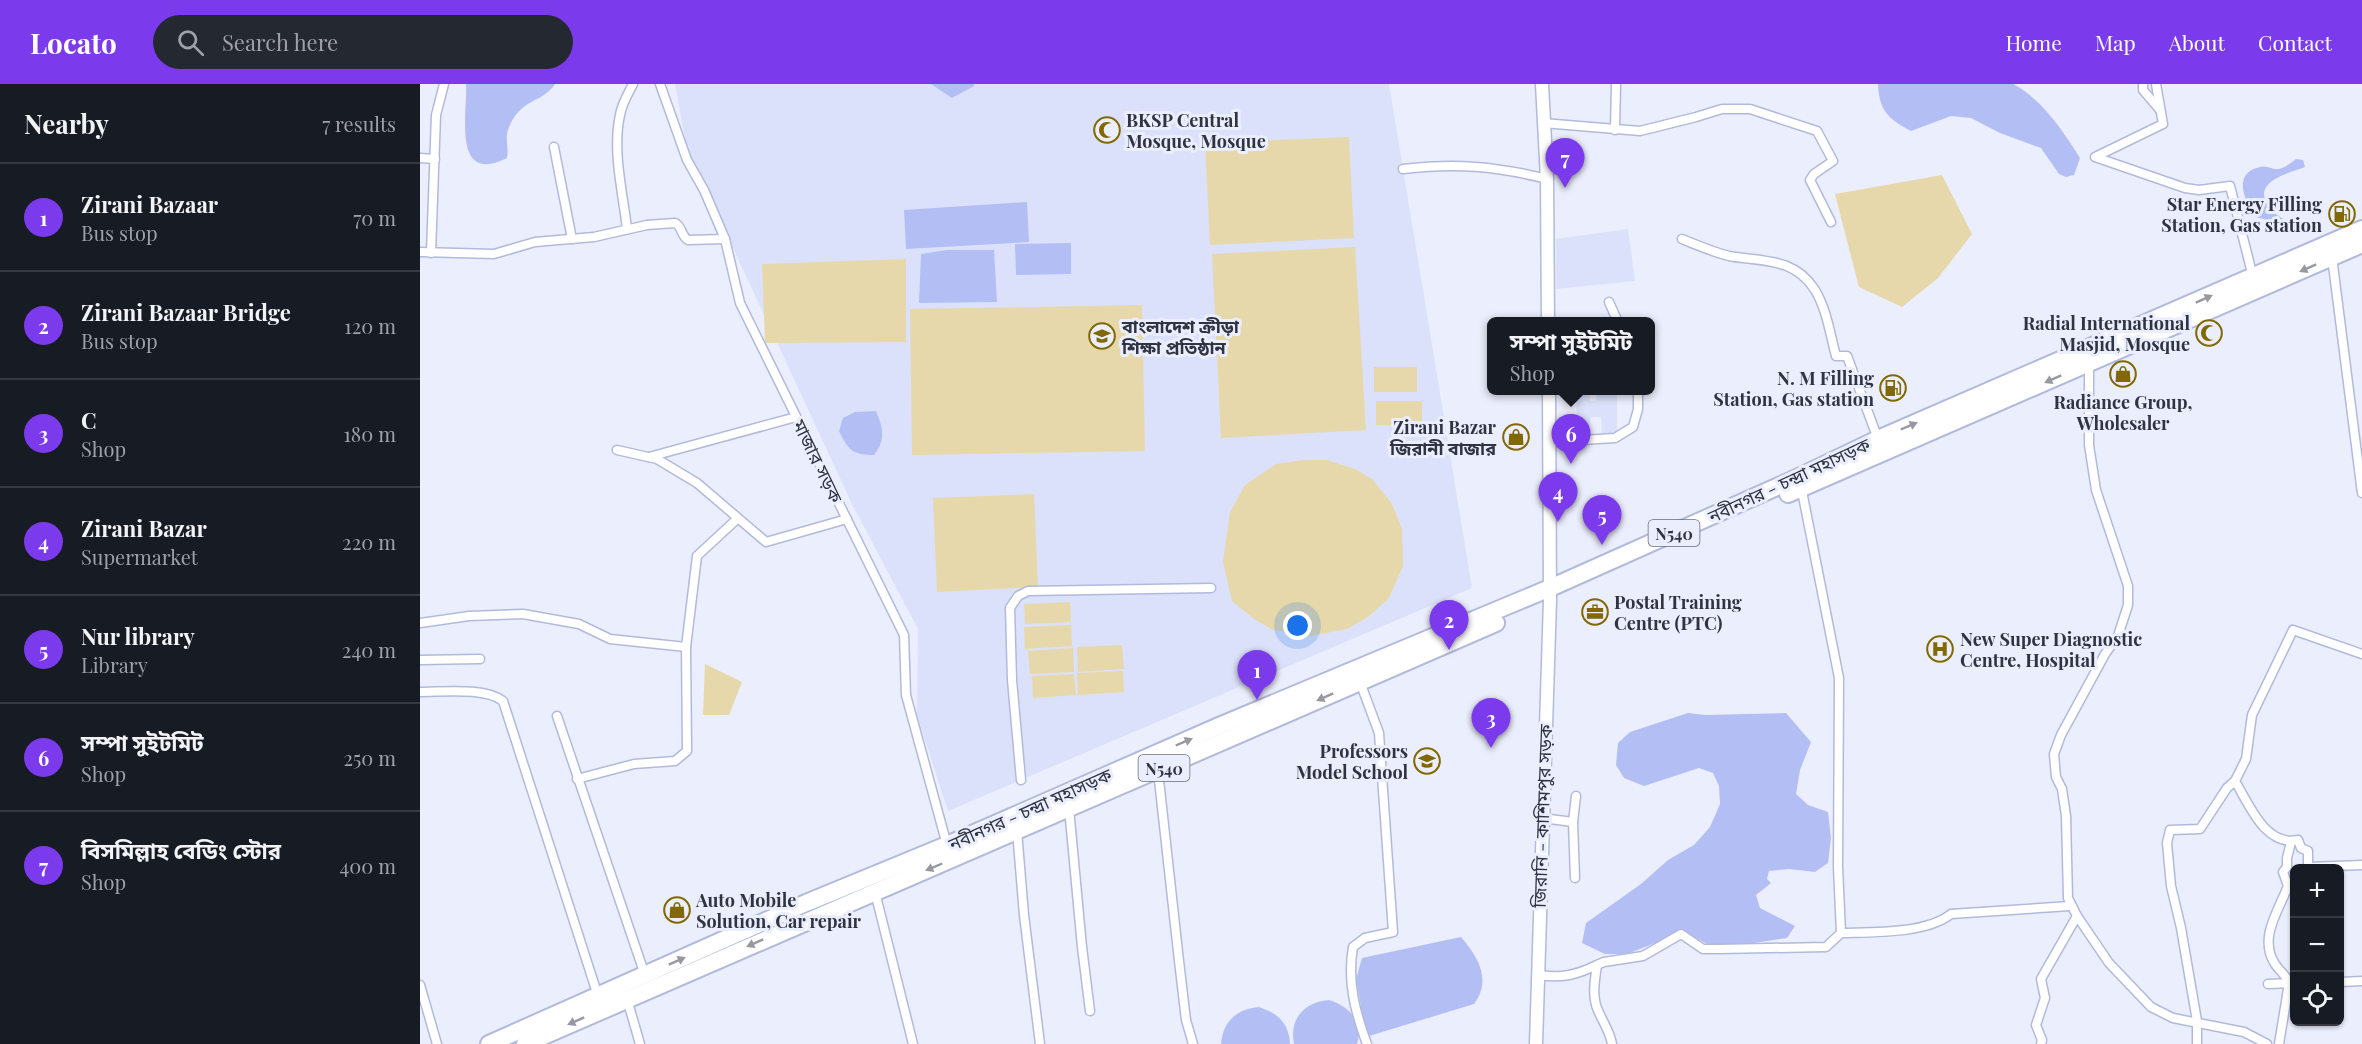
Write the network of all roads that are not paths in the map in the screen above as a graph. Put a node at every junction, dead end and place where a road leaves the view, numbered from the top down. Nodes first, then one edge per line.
1 (444, 84) edge
2 (633, 84) edge
3 (660, 84) edge
4 (1542, 84) edge
5 (1616, 84) edge
6 (2143, 84) edge
7 (2156, 84) edge
8 (2161, 111) junction
9 (1544, 123) junction
10 (1615, 130) junction
11 (554, 147) dead end
12 (420, 158) edge
13 (435, 159) junction
14 (1403, 169) dead end
15 (1547, 179) junction
16 (1830, 222) dead end
17 (627, 229) junction
18 (2362, 229) edge
19 (572, 239) junction
20 (725, 239) junction
21 (1682, 239) dead end
22 (2362, 244) edge
23 (420, 252) edge
24 (431, 253) junction
25 (2332, 257) junction
26 (2253, 277) junction
27 (1609, 302) dead end
28 (1548, 317) edge
29 (1616, 317) edge
30 (2089, 364) junction
31 (1549, 395) edge
32 (1638, 395) edge
33 (796, 417) junction
34 (1878, 439) junction
35 (1549, 442) junction
36 (617, 450) dead end
37 (648, 457) junction
38 (1800, 482) junction
39 (2362, 493) edge
40 (737, 519) junction
41 (847, 519) junction
42 (1211, 588) dead end
43 (1550, 594) junction
44 (420, 623) edge
45 (686, 647) junction
46 (2362, 654) edge
47 (480, 659) dead end
48 (420, 660) edge
49 (1360, 682) junction
50 (420, 692) edge
51 (557, 716) dead end
52 (1158, 771) junction
53 (577, 779) junction
54 (1021, 780) dead end
55 (2235, 781) junction
56 (1576, 796) dead end
57 (1069, 807) junction
58 (1542, 818) junction
59 (1573, 822) junction
60 (1017, 831) junction
61 (2291, 842) junction
62 (947, 845) junction
63 (2362, 865) edge
64 (1575, 878) dead end
65 (875, 892) junction
66 (2070, 906) junction
67 (2077, 916) junction
68 (1841, 933) junction
69 (1598, 965) junction
70 (645, 975) junction
71 (1537, 975) junction
72 (2290, 980) edge
73 (2362, 981) edge
74 (2344, 982) edge
75 (2290, 983) edge
76 (420, 984) edge
77 (2268, 984) dead end
78 (2290, 992) edge
79 (598, 996) junction
80 (627, 999) junction
81 (1090, 1011) dead end
82 (2197, 1021) junction
83 (438, 1044) edge
84 (489, 1044) edge
85 (525, 1044) edge
86 (640, 1044) edge
87 (913, 1044) edge
88 (1040, 1044) edge
89 (1193, 1044) edge
90 (1367, 1044) edge
91 (1536, 1044) edge
92 (1612, 1044) edge
93 (2041, 1044) edge
94 (2197, 1044) edge
95 (2267, 1044) edge
96 (2279, 1044) edge

1 - 13 street
2 - 17 street
3 - 20 street, মাজার সড়ক
4 - 9 street
5 - 10 street
6 - 8 street
7 - 8 street
8 - 26 street
9 - 10 street
9 - 15 street
10 - 16 street
11 - 19 street
12 - 13 street
13 - 24 street
14 - 15 street
15 - 28 street
17 - 19 street
17 - 20 street
18 - 26 highway, নবীনগর - চন্দ্রা মহাসড়ক / N540
19 - 24 street
20 - 33 street, মাজার সড়ক
21 - 34 street
22 - 25 highway, নবীনগর - চন্দ্রা মহাসড়ক / N540
23 - 24 street
25 -> 30 highway, নবীনগর - চন্দ্রা মহাসড়ক / N540
25 - 39 street
34 -> 26 highway, নবীনগর - চন্দ্রা মহাসড়ক / N540
27 - 29 street
30 -> 38 highway, নবীনগর - চন্দ্রা মহাসড়ক / N540
30 - 66 street
31 - 35 street, জিরানি - কাশিমপুর সড়ক
32 - 35 street
33 - 37 street
33 - 41 street, মাজার সড়ক
34 - 38 highway, নবীনগর - চন্দ্রা মহাসড়ক / N540
35 - 43 street, জিরানি - কাশিমপুর সড়ক
36 - 37 street
37 - 40 street
38 - 43 highway, নবীনগর - চন্দ্রা মহাসড়ক / N540
38 - 68 street
40 - 41 street
40 - 45 street
41 - 62 street, মাজার সড়ক
42 - 54 street
43 - 49 highway, নবীনগর - চন্দ্রা মহাসড়ক / N540
43 - 58 street, জিরানি - কাশিমপুর সড়ক
62 -> 43 highway, নবীনগর - চন্দ্রা মহাসড়ক / N540
44 - 45 street
45 - 53 street
46 - 55 street
47 - 48 street
49 -> 52 highway, নবীনগর - চন্দ্রা মহাসড়ক / N540
49 - 90 street
50 - 79 street
51 - 53 street
52 - 57 highway, নবীনগর - চন্দ্রা মহাসড়ক / N540
52 - 89 street
53 - 70 street
55 - 61 street
55 - 82 street
56 - 59 street
57 - 60 highway, নবীনগর - চন্দ্রা মহাসড়ক / N540
57 - 81 street
58 - 59 street
58 - 71 street, জিরানি - কাশিমপুর সড়ক
59 - 64 street
60 -> 65 highway, নবীনগর - চন্দ্রা মহাসড়ক / N540
60 - 88 street
61 - 63 street
61 - 72 street
70 -> 62 highway, নবীনগর - চন্দ্রা মহাসড়ক / N540
65 -> 80 highway, নবীনগর - চন্দ্রা মহাসড়ক / N540
65 - 87 street
66 - 67 street
66 - 68 street
67 - 82 street
67 - 93 street
68 - 69 street
69 - 71 street
69 - 92 street
70 - 79 highway, নবীনগর - চন্দ্রা মহাসড়ক / N540
71 - 91 street, জিরানি - কাশিমপুর সড়ক
73 - 74 street
75 - 77 street
76 - 83 street
78 - 96 street
79 - 84 highway, নবীনগর - চন্দ্রা মহাসড়ক / N540
80 -> 85 highway, নবীনগর - চন্দ্রা মহাসড়ক / N540
80 - 86 street
82 - 94 street
82 - 95 street

